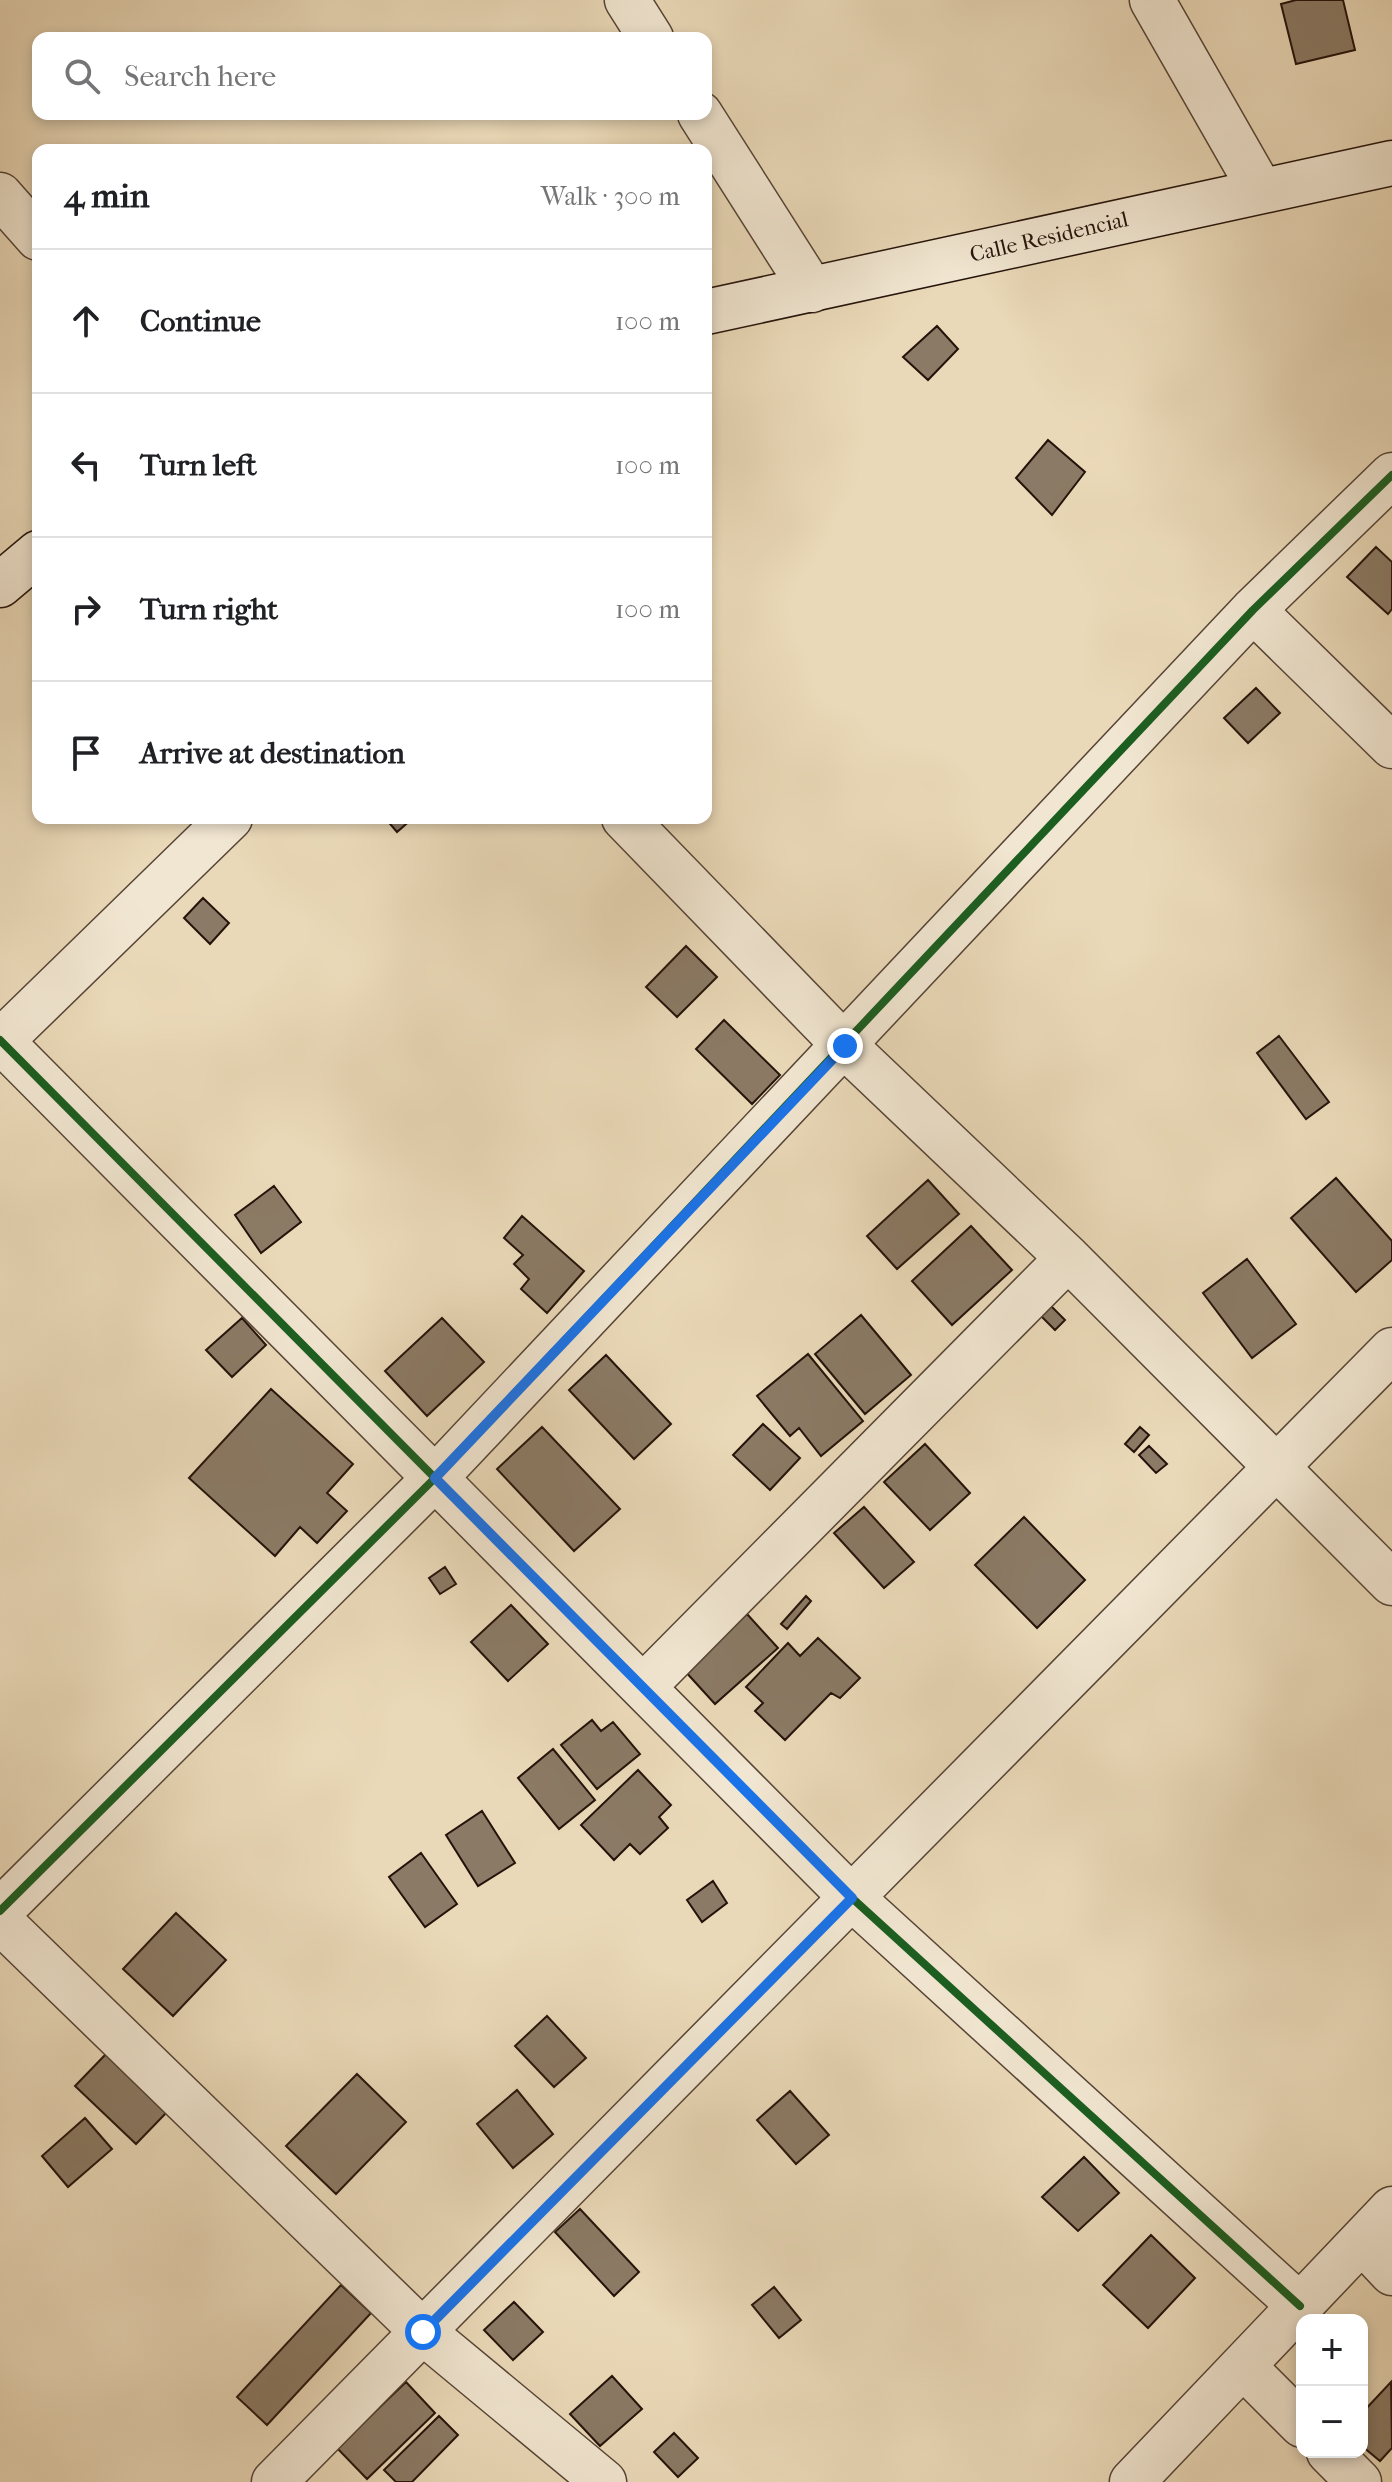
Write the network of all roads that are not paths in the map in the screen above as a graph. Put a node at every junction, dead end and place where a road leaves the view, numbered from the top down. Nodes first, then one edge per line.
1 (627, 0) edge
2 (1152, 0) edge
3 (647, 32) edge
4 (704, 120) edge
5 (1392, 163) edge
6 (1260, 189) junction
7 (0, 195) edge
8 (32, 231) edge
9 (812, 290) junction
10 (712, 311) edge
11 (1392, 475) edge
12 (32, 558) edge
13 (0, 585) edge
14 (1253, 610) junction
15 (1392, 746) edge
16 (224, 824) edge
17 (630, 824) edge
18 (0, 1041) edge
19 (845, 1046) junction
20 (1068, 1258) junction
21 (1392, 1350) edge
22 (1277, 1467) junction
23 (435, 1478) junction
24 (1392, 1583) edge
25 (643, 1687) junction
26 (852, 1898) junction
27 (0, 1911) edge
28 (0, 1921) edge
29 (1392, 2209) edge
30 (1362, 2241) junction
31 (1392, 2273) edge
32 (1300, 2306) junction
33 (423, 2332) junction
34 (1243, 2366) junction
35 (1296, 2419) edge
36 (1335, 2458) edge
37 (274, 2482) edge
38 (604, 2482) edge
39 (1132, 2482) edge
40 (1359, 2482) edge

1 - 3 street
2 - 6 street
4 - 9 street
5 - 6 street, Calle Residencial
6 - 9 street, Calle Residencial
7 - 8 street
9 - 10 street, Calle Residencial
11 - 14 street
12 - 13 street
14 - 15 street
14 - 19 street
16 - 18 street
17 - 19 street
18 - 23 street
19 - 20 street
19 - 23 street
20 - 22 street
20 - 25 street
21 - 22 street
22 - 24 street
22 - 26 street
23 - 25 street
23 - 27 street
25 - 26 street
26 - 32 street
26 - 33 street
28 - 33 street
29 - 30 street
30 - 31 street
30 - 32 street
32 - 34 street
33 - 37 street
33 - 38 street
34 - 35 street
34 - 39 street
36 - 40 street

